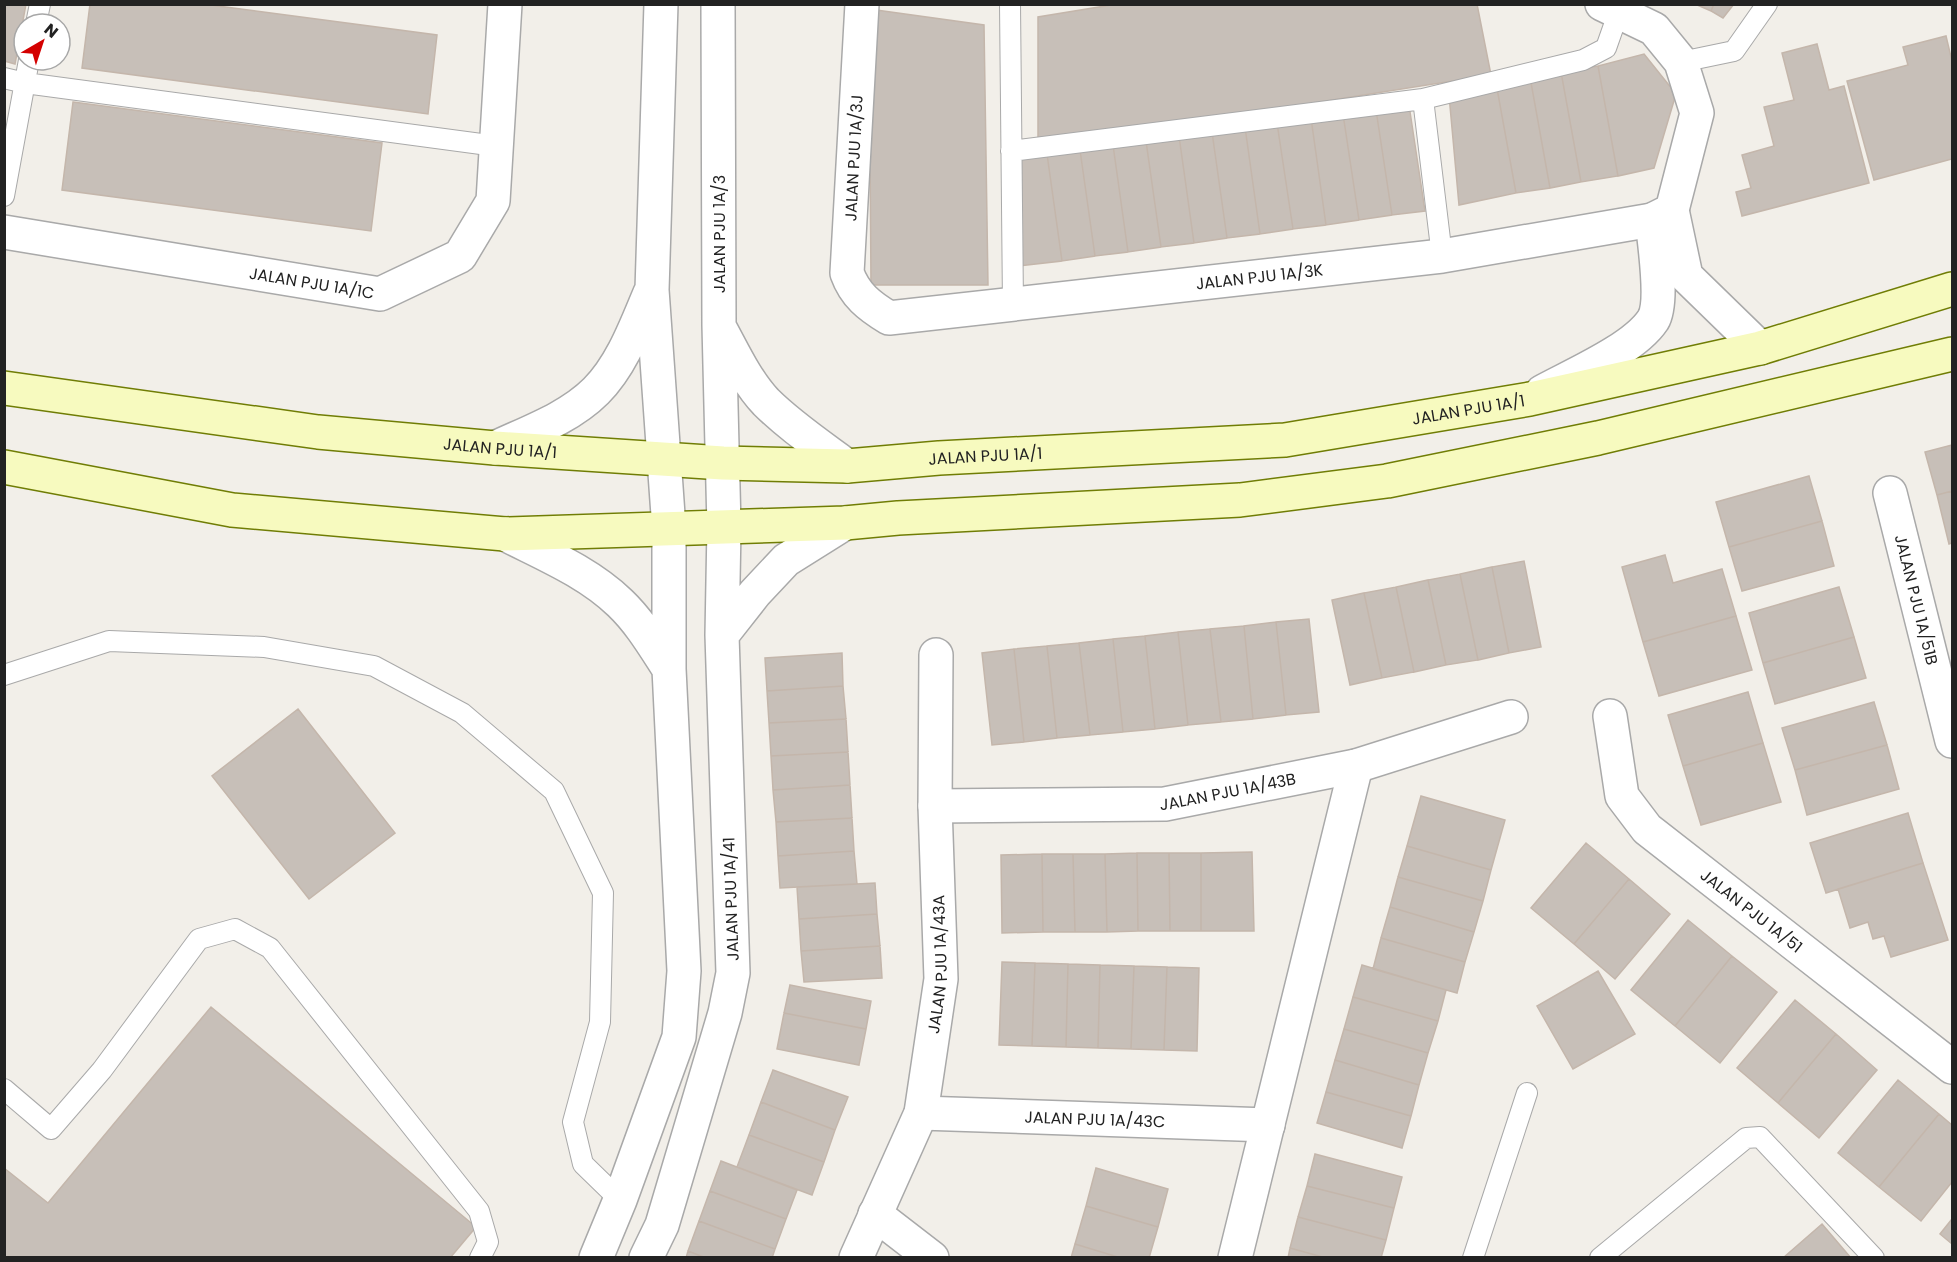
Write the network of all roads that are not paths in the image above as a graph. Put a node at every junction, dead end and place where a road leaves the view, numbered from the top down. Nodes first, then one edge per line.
1 (505, 4) edge
2 (661, 4) edge
3 (718, 4) edge
4 (862, 4) edge
5 (1010, 4) edge
6 (1767, 4) edge
7 (1610, 8) edge
8 (1681, 62) junction
9 (27, 72) edge
10 (4, 78) edge
11 (25, 83) junction
12 (1423, 99) junction
13 (496, 146) junction
14 (1011, 151) junction
15 (4, 196) edge
16 (1662, 215) junction
17 (4, 232) edge
18 (1442, 256) junction
19 (1953, 289) edge
20 (652, 290) junction
21 (867, 304) joint
22 (1013, 306) junction
23 (719, 325) junction
24 (1760, 348) junction
25 (1953, 354) edge
26 (4, 388) edge
27 (1530, 399) junction
28 (495, 448) junction
29 (664, 459) junction
30 (723, 464) junction
31 (847, 466) junction
32 (4, 467) edge
33 (1890, 493) dead end
34 (845, 523) junction
35 (724, 527) junction
36 (669, 529) junction
37 (505, 534) junction
38 (722, 635) junction
39 (936, 655) dead end
40 (669, 669) junction
41 (4, 675) edge
42 (1610, 716) dead end
43 (1511, 717) dead end
44 (1953, 741) edge
45 (1356, 766) junction
46 (934, 806) junction
47 (1953, 1067) edge
48 (4, 1089) edge
49 (1527, 1093) dead end
50 (921, 1113) junction
51 (1268, 1125) junction
52 (620, 1200) junction
53 (875, 1214) junction
54 (480, 1257) edge
55 (596, 1257) edge
56 (646, 1257) edge
57 (856, 1257) edge
58 (932, 1257) edge
59 (1235, 1257) edge
60 (1473, 1257) edge
61 (1600, 1257) edge
62 (1874, 1257) edge

1 - 13 street, JALAN PJU 1A/1C
2 - 20 street
3 - 23 street, JALAN PJU 1A/3
4 - 21 street, JALAN PJU 1A/3J
5 - 14 lane
6 - 8 lane
7 - 8 street
7 - 12 lane
8 - 16 street
9 - 11 lane
10 - 11 lane
11 - 13 lane
11 - 15 lane
12 - 14 lane
12 - 18 lane
13 - 17 street, JALAN PJU 1A/1C
14 - 22 lane
16 - 18 street, JALAN PJU 1A/3K
16 - 24 street
16 - 27 street
18 - 22 street, JALAN PJU 1A/3K
19 - 24 main road, JALAN PJU 1A/1
20 - 28 street
20 - 29 street
21 - 22 street, JALAN PJU 1A/3K
23 - 30 street, JALAN PJU 1A/3
23 - 31 street
24 - 27 main road, JALAN PJU 1A/1
25 - 34 main road
26 - 28 main road, JALAN PJU 1A/1
27 - 31 main road, JALAN PJU 1A/1
28 - 29 main road, JALAN PJU 1A/1
29 - 30 main road, JALAN PJU 1A/1
29 - 36 street
30 - 31 main road, JALAN PJU 1A/1
30 - 35 street, JALAN PJU 1A/3
32 - 37 main road
33 - 44 street, JALAN PJU 1A/51B
34 - 35 main road
34 - 38 street
35 - 36 main road
35 - 38 street, JALAN PJU 1A/41
36 - 37 main road
36 - 40 street
37 - 40 street
38 - 56 street, JALAN PJU 1A/41
39 - 46 street, JALAN PJU 1A/43A
40 - 52 street
41 - 52 lane
42 - 47 street, JALAN PJU 1A/51
43 - 45 street, JALAN PJU 1A/43B
45 - 46 street, JALAN PJU 1A/43B
45 - 51 street
46 - 50 street, JALAN PJU 1A/43A
48 - 54 lane
49 - 60 lane
50 - 51 street, JALAN PJU 1A/43C
50 - 53 street, JALAN PJU 1A/43A
51 - 59 street
52 - 55 street
53 - 57 street, JALAN PJU 1A/43A
53 - 58 street
61 - 62 lane

